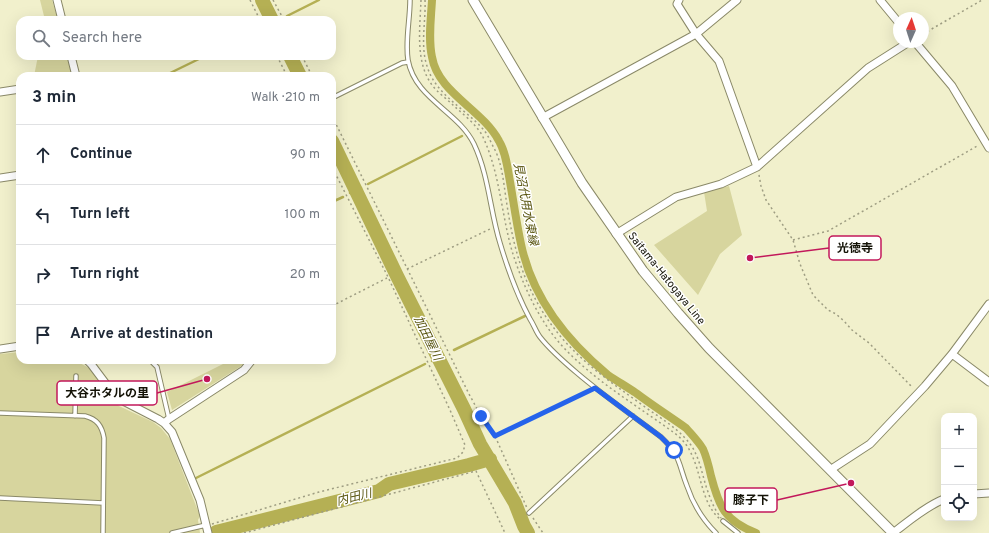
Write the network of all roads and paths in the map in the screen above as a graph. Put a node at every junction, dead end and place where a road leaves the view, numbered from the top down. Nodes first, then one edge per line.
1 (57, 0) edge
2 (250, 0) edge
3 (273, 0) edge
4 (410, 0) edge
5 (422, 0) edge
6 (425, 0) edge
7 (472, 0) edge
8 (679, 0) edge
9 (737, 0) edge
10 (880, 0) edge
11 (982, 0) edge
12 (61, 16) edge
13 (258, 16) edge
14 (282, 16) edge
15 (893, 16) edge
16 (929, 31) edge
17 (696, 34) junction
18 (900, 48) edge
19 (920, 48) edge
20 (72, 60) edge
21 (279, 60) edge
22 (304, 60) edge
23 (408, 62) junction
24 (75, 72) edge
25 (285, 72) edge
26 (310, 72) edge
27 (16, 89) edge
28 (0, 92) edge
29 (336, 96) edge
30 (542, 118) junction
31 (336, 124) edge
32 (985, 142) junction
33 (989, 148) edge
34 (757, 167) junction
35 (336, 175) edge
36 (16, 176) edge
37 (0, 178) edge
38 (495, 227) junction
39 (616, 234) junction
40 (793, 240) junction
41 (407, 269) junction
42 (388, 278) junction
43 (336, 304) edge
44 (989, 304) edge
45 (16, 347) edge
46 (0, 349) edge
47 (952, 354) junction
48 (91, 364) edge
49 (154, 364) edge
50 (249, 364) edge
51 (76, 376) dead end
52 (989, 382) edge
53 (595, 388) junction
54 (918, 393) junction
55 (0, 413) edge
56 (75, 416) junction
57 (633, 416) junction
58 (167, 421) junction
59 (495, 436) junction
60 (830, 470) junction
61 (989, 493) edge
62 (977, 494) edge
63 (0, 498) edge
64 (941, 500) edge
65 (103, 503) junction
66 (529, 513) junction
67 (723, 521) junction
68 (207, 529) edge
69 (103, 533) edge
70 (172, 533) edge
71 (244, 533) edge
72 (506, 533) edge
73 (543, 533) edge
74 (716, 533) edge
75 (738, 533) edge
76 (893, 533) edge

1 - 12 street
2 - 13 path
3 - 14 path
4 - 23 lane
5 - 67 path
6 - 67 path
7 - 30 main road, Saitama-Hatogaya Line
8 - 17 street
9 - 17 street
10 - 15 street
11 - 16 path
17 - 30 street
17 - 34 street
18 - 34 street
19 - 32 street
20 - 24 street
21 - 25 path
22 - 26 path
23 - 29 lane
23 - 38 lane
27 - 28 street
30 - 39 main road, Saitama-Hatogaya Line
31 - 41 path
32 - 33 street
32 - 40 path
34 - 39 street
34 - 40 path
35 - 42 path
36 - 37 street
38 - 41 path
38 - 53 lane
39 - 60 main road, Saitama-Hatogaya Line
40 - 54 path
41 - 59 path
42 - 43 path
42 - 68 path
44 - 47 street
45 - 46 street
47 - 52 street
47 - 54 street
48 - 58 street
49 - 58 lane
50 - 58 street
51 - 56 lane
53 - 57 lane
53 - 59 path
54 - 60 street
55 - 56 lane
56 - 65 lane
57 - 66 lane
57 - 74 lane
58 - 68 street
59 - 66 path
60 - 76 main road, Saitama-Hatogaya Line
61 - 62 street
63 - 65 lane
64 - 76 street
65 - 69 lane
66 - 73 path
67 - 75 lane
68 - 70 lane
71 - 72 path

